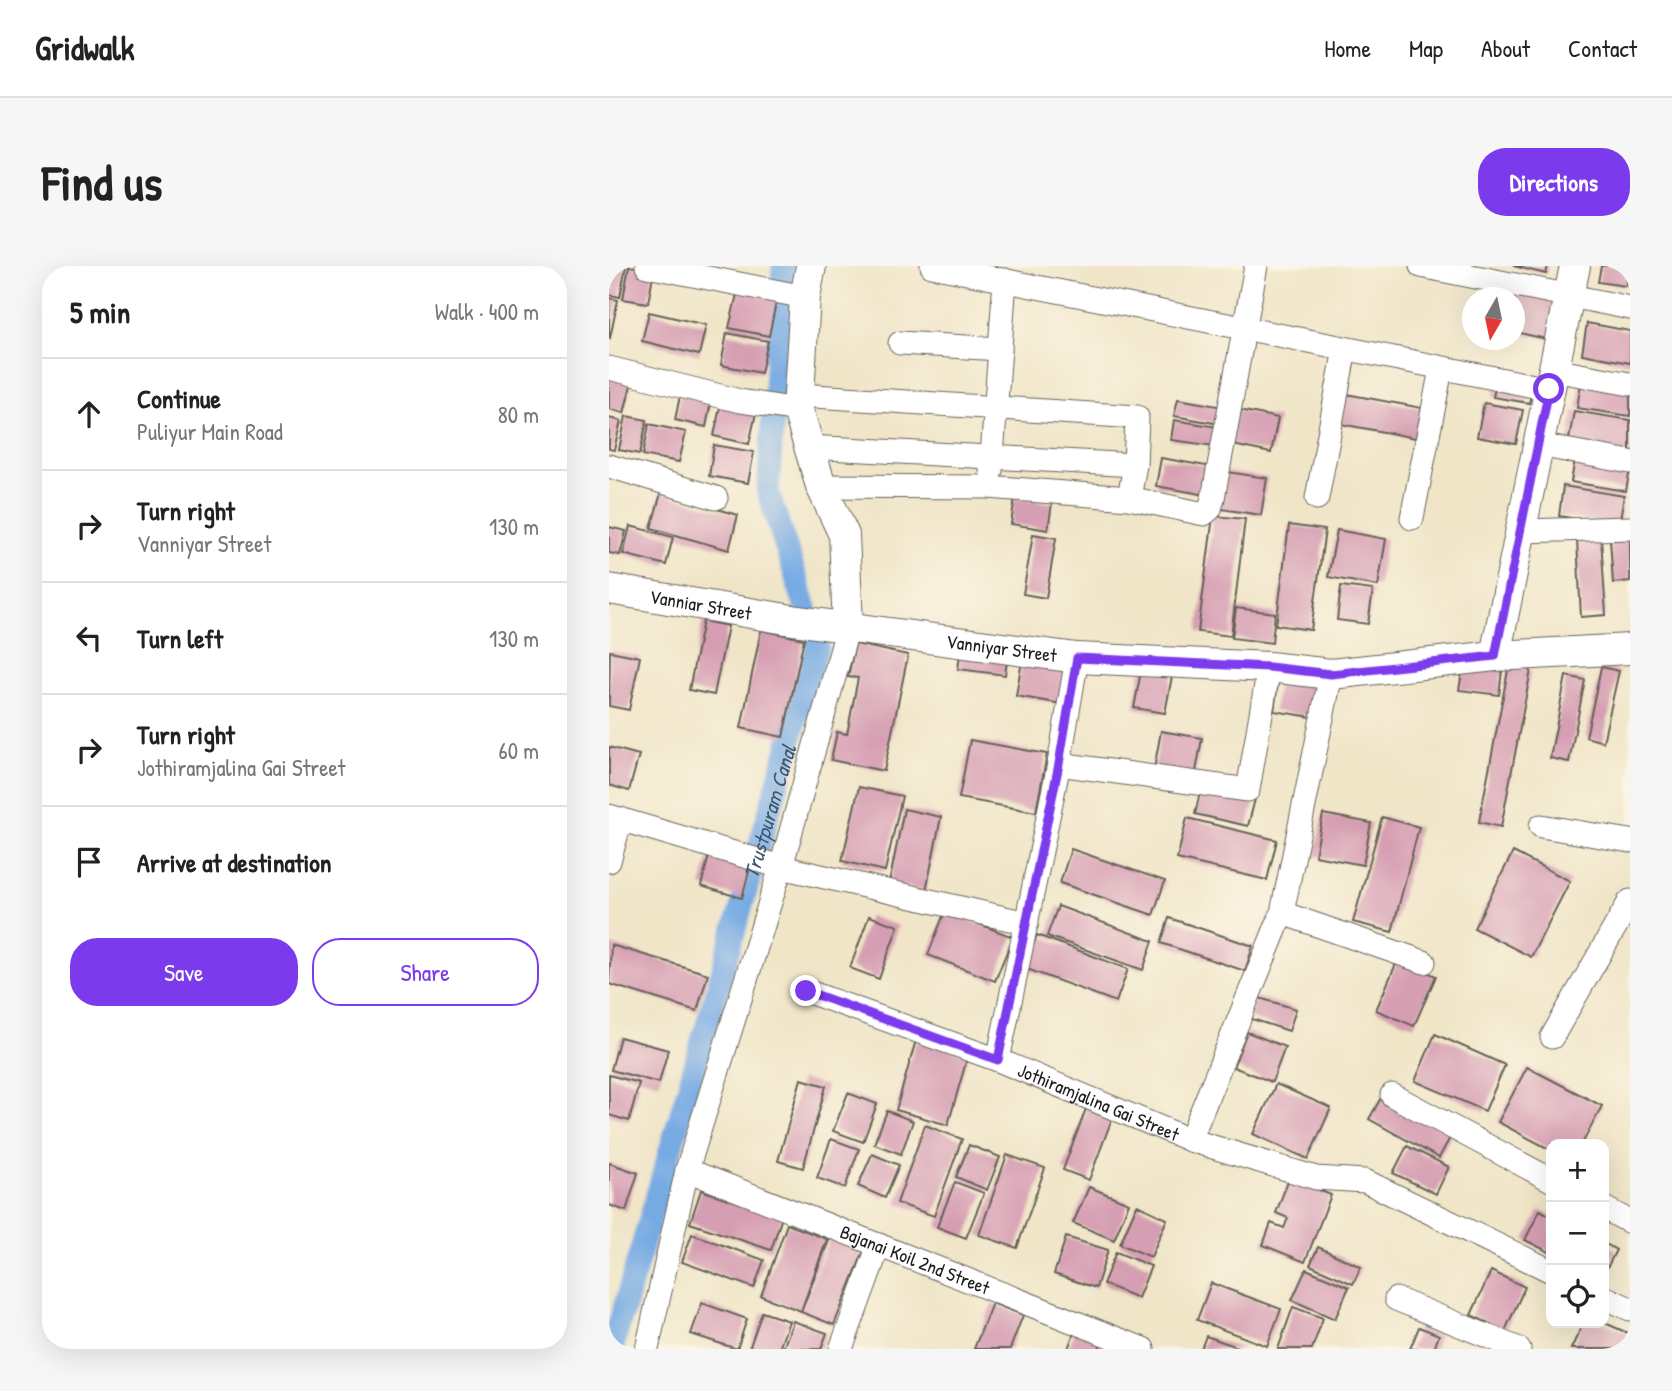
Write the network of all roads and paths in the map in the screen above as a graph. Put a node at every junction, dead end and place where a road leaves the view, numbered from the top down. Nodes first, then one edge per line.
1 (647, 266) edge
2 (811, 266) edge
3 (932, 266) edge
4 (1256, 266) edge
5 (1421, 266) edge
6 (1575, 266) edge
7 (1005, 281) junction
8 (1568, 297) junction
9 (806, 298) junction
10 (1630, 307) edge
11 (1242, 328) junction
12 (900, 343) dead end
13 (1000, 349) junction
14 (1345, 349) junction
15 (609, 368) edge
16 (1441, 369) junction
17 (1551, 380) junction
18 (1630, 384) edge
19 (798, 402) junction
20 (996, 408) junction
21 (1538, 445) junction
22 (809, 447) junction
23 (993, 456) junction
24 (1630, 462) edge
25 (1135, 465) junction
26 (609, 466) edge
27 (821, 486) junction
28 (988, 487) junction
29 (716, 498) dead end
30 (1129, 498) junction
31 (1317, 498) dead end
32 (1412, 518) dead end
33 (1630, 528) edge
34 (1521, 531) junction
35 (609, 589) edge
36 (792, 620) joint
37 (848, 627) junction
38 (1630, 649) edge
39 (1495, 656) junction
40 (1077, 658) junction
41 (1269, 667) junction
42 (1331, 674) junction
43 (1059, 764) junction
44 (615, 818) edge
45 (1541, 826) dead end
46 (1630, 841) edge
47 (609, 861) edge
48 (781, 867) junction
49 (1630, 901) edge
50 (1282, 913) junction
51 (1027, 923) junction
52 (1425, 962) dead end
53 (806, 991) dead end
54 (1552, 1037) dead end
55 (998, 1060) junction
56 (1392, 1095) dead end
57 (1190, 1140) junction
58 (687, 1170) junction
59 (1546, 1177) edge
60 (1609, 1211) edge
61 (1630, 1222) edge
62 (879, 1245) junction
63 (1546, 1269) edge
64 (1396, 1299) dead end
65 (1609, 1300) edge
66 (1630, 1310) edge
67 (647, 1349) edge
68 (841, 1349) edge
69 (1143, 1349) edge
70 (1519, 1349) edge

1 - 9 street
2 - 9 street
3 - 7 street
4 - 11 street
5 - 8 street
6 - 8 street
7 - 11 street
7 - 13 street
8 - 10 street
8 - 17 street
9 - 19 street
11 - 14 street
11 - 30 street
12 - 13 street
13 - 20 street
14 - 16 street
14 - 31 street
15 - 19 street
16 - 17 street
16 - 32 street
17 - 18 street
17 - 21 street
19 - 20 street
19 - 22 street
20 - 23 street
20 - 25 street
21 - 24 street
21 - 34 street
22 - 23 street
22 - 27 street
23 - 25 street
23 - 28 street
25 - 30 street
26 - 29 street
27 - 28 street
27 - 37 street
28 - 30 street
33 - 34 street
34 - 39 street
35 - 36 street, Vanniar Street
36 - 37 street, Vanniyar Street
37 - 40 street, Vanniyar Street
37 - 48 street
38 - 39 street, Vanniyar Street
39 - 42 street, Vanniyar Street
40 - 41 street, Vanniyar Street
40 - 43 street
41 - 42 street, Vanniyar Street
41 - 43 street
42 - 50 street
43 - 51 street
44 - 47 street
44 - 48 street
45 - 46 street
48 - 51 street
48 - 58 street
49 - 54 street
50 - 52 street
50 - 57 street
51 - 55 street
53 - 55 street, Jothiramjalina Gai Street
55 - 57 street, Jothiramjalina Gai Street
56 - 59 street
57 - 63 street, Jothiramjalina Gai Street
58 - 62 street, Bajanai Koil 2nd Street
58 - 67 street
60 - 61 street
62 - 68 street
62 - 69 street, Bajanai Koil 2nd Street
64 - 70 street
65 - 66 street

